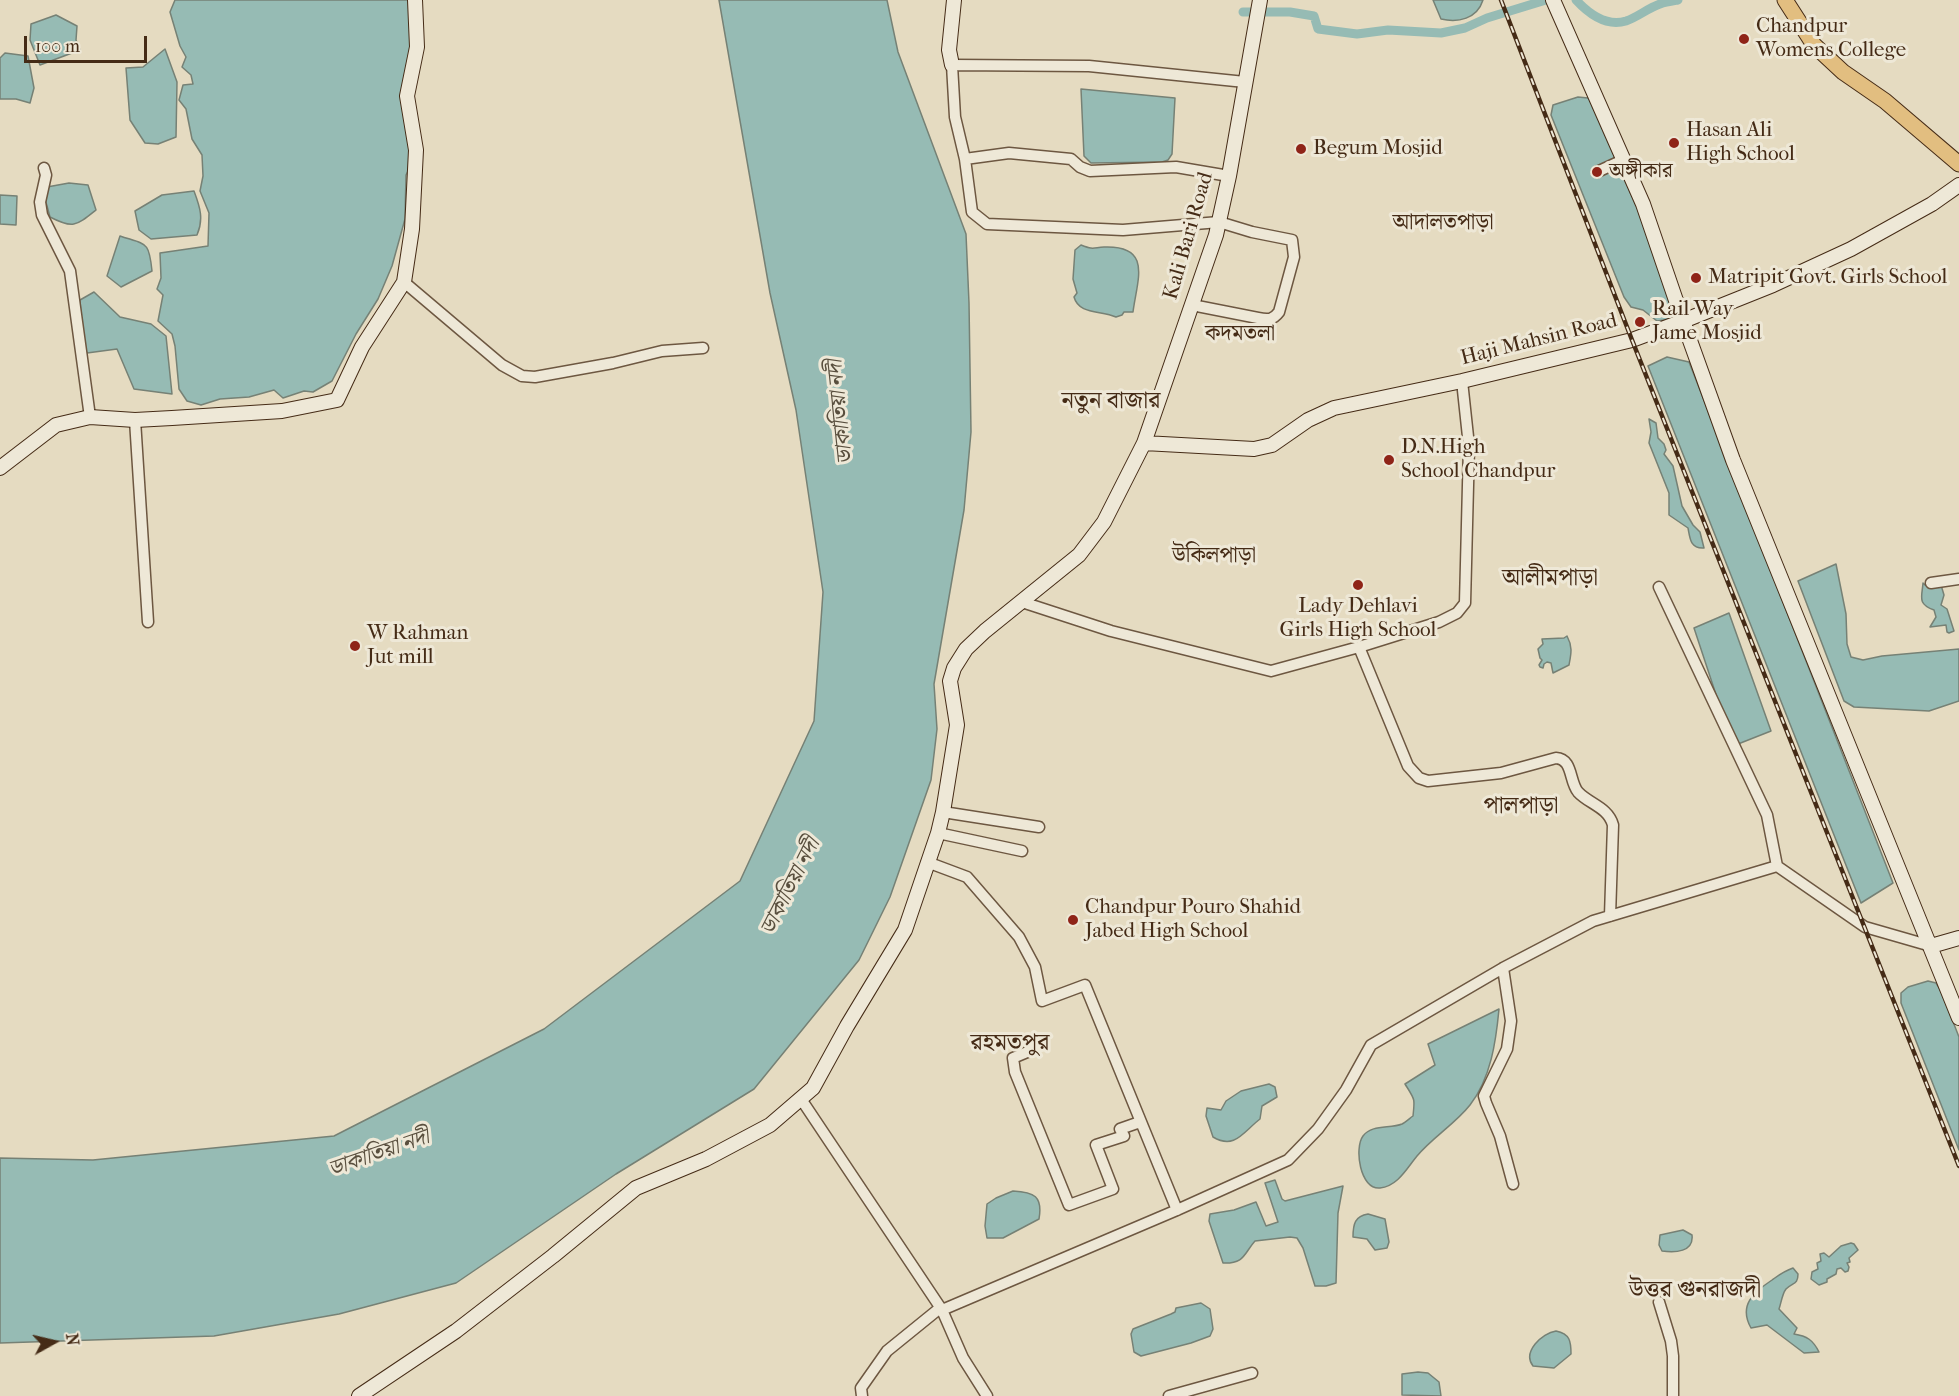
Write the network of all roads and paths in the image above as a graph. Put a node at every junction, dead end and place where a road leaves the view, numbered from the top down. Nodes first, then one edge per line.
1 (415, 0) edge
2 (954, 0) edge
3 (1786, 0) edge
4 (1260, 3) edge
5 (1554, 3) edge
6 (952, 65) junction
7 (1245, 82) junction
8 (965, 159) junction
9 (1623, 160) junction
10 (1959, 164) edge
11 (44, 168) dead end
12 (1597, 172) dead end
13 (1229, 176) junction
14 (1959, 185) edge
15 (1219, 222) junction
16 (405, 282) junction
17 (1192, 305) junction
18 (1683, 321) junction
19 (703, 348) dead end
20 (1462, 381) junction
21 (90, 417) junction
22 (135, 420) junction
23 (1144, 443) junction
24 (0, 468) edge
25 (1959, 579) edge
26 (1931, 584) dead end
27 (1659, 587) dead end
28 (1022, 602) junction
29 (148, 622) dead end
30 (1359, 647) junction
31 (943, 812) junction
32 (1039, 827) dead end
33 (938, 833) junction
34 (1022, 851) dead end
35 (927, 862) junction
36 (1777, 866) junction
37 (1610, 916) junction
38 (1959, 938) edge
39 (1931, 946) junction
40 (1503, 968) junction
41 (1959, 1018) edge
42 (1032, 1050) dead end
43 (801, 1099) junction
44 (1140, 1122) junction
45 (1513, 1184) dead end
46 (1177, 1210) junction
47 (1659, 1302) dead end
48 (941, 1309) junction
49 (1252, 1373) dead end
50 (359, 1396) edge
51 (862, 1396) edge
52 (987, 1396) edge
53 (1169, 1396) edge
54 (1673, 1396) edge

1 - 16 main road
2 - 6 main road
3 - 10 main road
4 - 7 main road, Kali Bari Road
5 - 9 main road
6 - 7 street
6 - 8 street
7 - 13 main road, Kali Bari Road
8 - 13 street
8 - 15 street
9 - 12 street
9 - 18 main road
11 - 21 street
13 - 15 main road, Kali Bari Road
14 - 18 main road, Haji Mahsin Road
15 - 17 main road, Kali Bari Road
15 - 17 street
16 - 19 street
16 - 22 main road
17 - 23 main road, Kali Bari Road
18 - 20 main road, Haji Mahsin Road
18 - 39 main road
20 - 23 main road, Haji Mahsin Road
20 - 30 street
21 - 22 main road
21 - 24 main road
22 - 29 street
23 - 28 main road, Kali Bari Road
25 - 26 street
27 - 36 street
28 - 30 street
28 - 31 main road, Kali Bari Road
30 - 37 street
31 - 32 street
31 - 33 main road, Kali Bari Road
33 - 34 street
33 - 35 main road, Kali Bari Road
35 - 43 main road, Kali Bari Road
35 - 44 street
36 - 37 street
36 - 39 street
37 - 40 street
38 - 39 main road
39 - 41 main road
40 - 45 street
40 - 46 street
42 - 44 street
43 - 48 street
43 - 50 main road, Kali Bari Road
44 - 46 street
46 - 48 street
47 - 54 street
48 - 51 street
48 - 52 street
49 - 53 street

